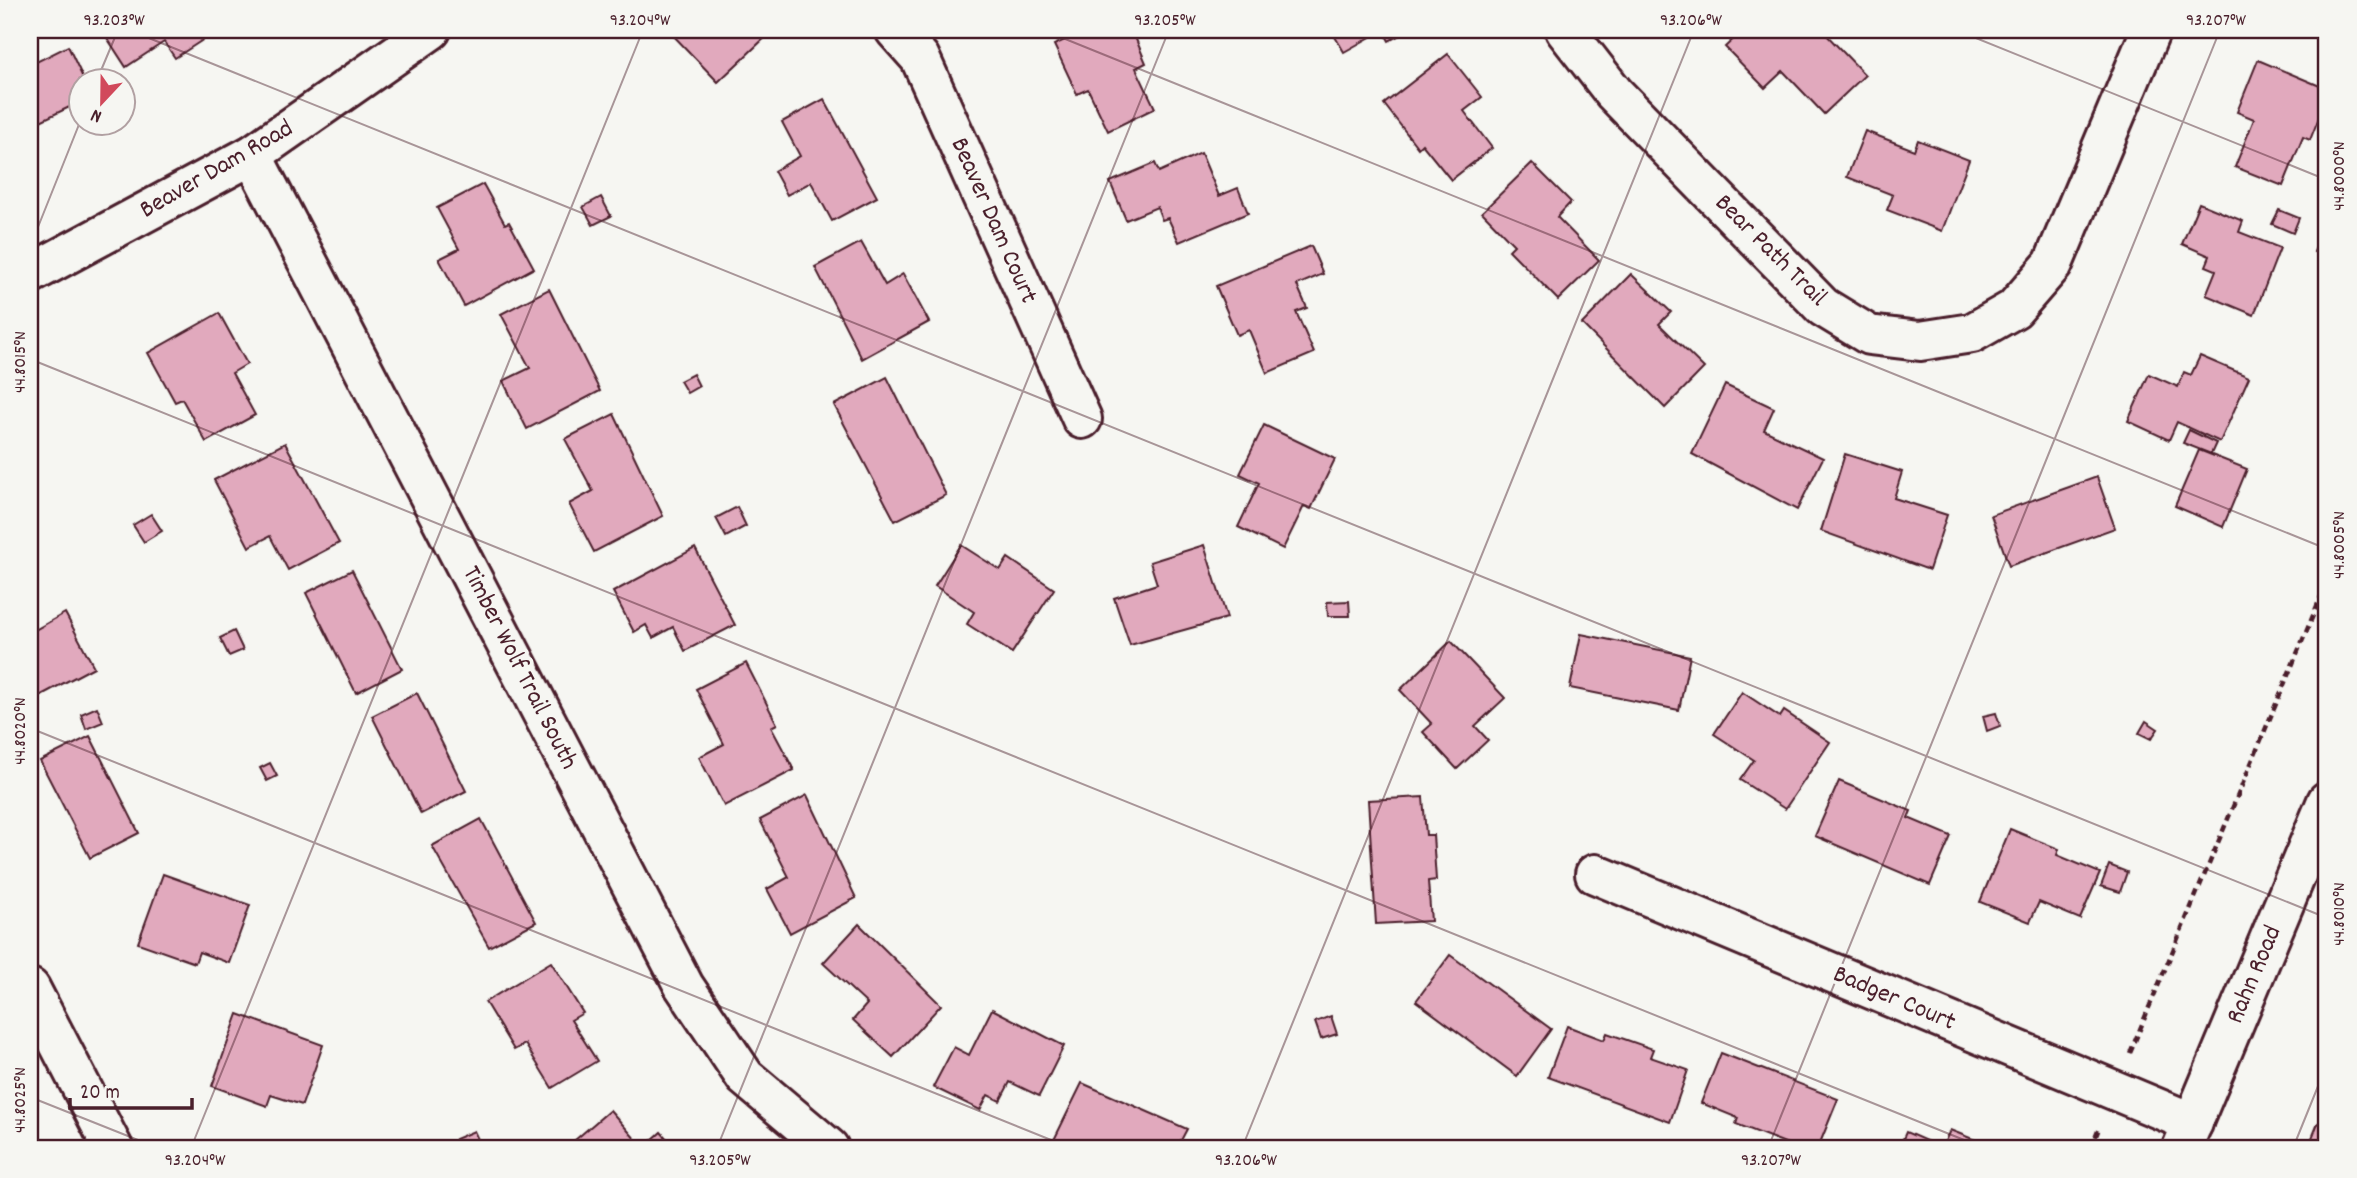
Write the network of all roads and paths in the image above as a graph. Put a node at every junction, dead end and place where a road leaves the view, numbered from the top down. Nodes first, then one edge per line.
1 (431, 30) edge
2 (895, 30) edge
3 (1565, 30) edge
4 (2151, 30) edge
5 (252, 155) junction
6 (30, 274) edge
7 (1082, 419) dead end
8 (2327, 582) edge
9 (2327, 801) edge
10 (1595, 874) dead end
11 (31, 992) edge
12 (2115, 1091) junction
13 (2188, 1136) edge
14 (113, 1148) edge
15 (829, 1148) edge
16 (2091, 1148) edge

1 - 5 street, Beaver Dam Road
2 - 7 street, Beaver Dam Court
3 - 4 street, Bear Path Trail
5 - 6 street, Beaver Dam Road
5 - 15 street, Timber Wolf Trail South
8 - 12 path
9 - 13 street, Rahn Road
10 - 12 street, Badger Court
11 - 14 street
12 - 13 street, Badger Court
12 - 16 path

